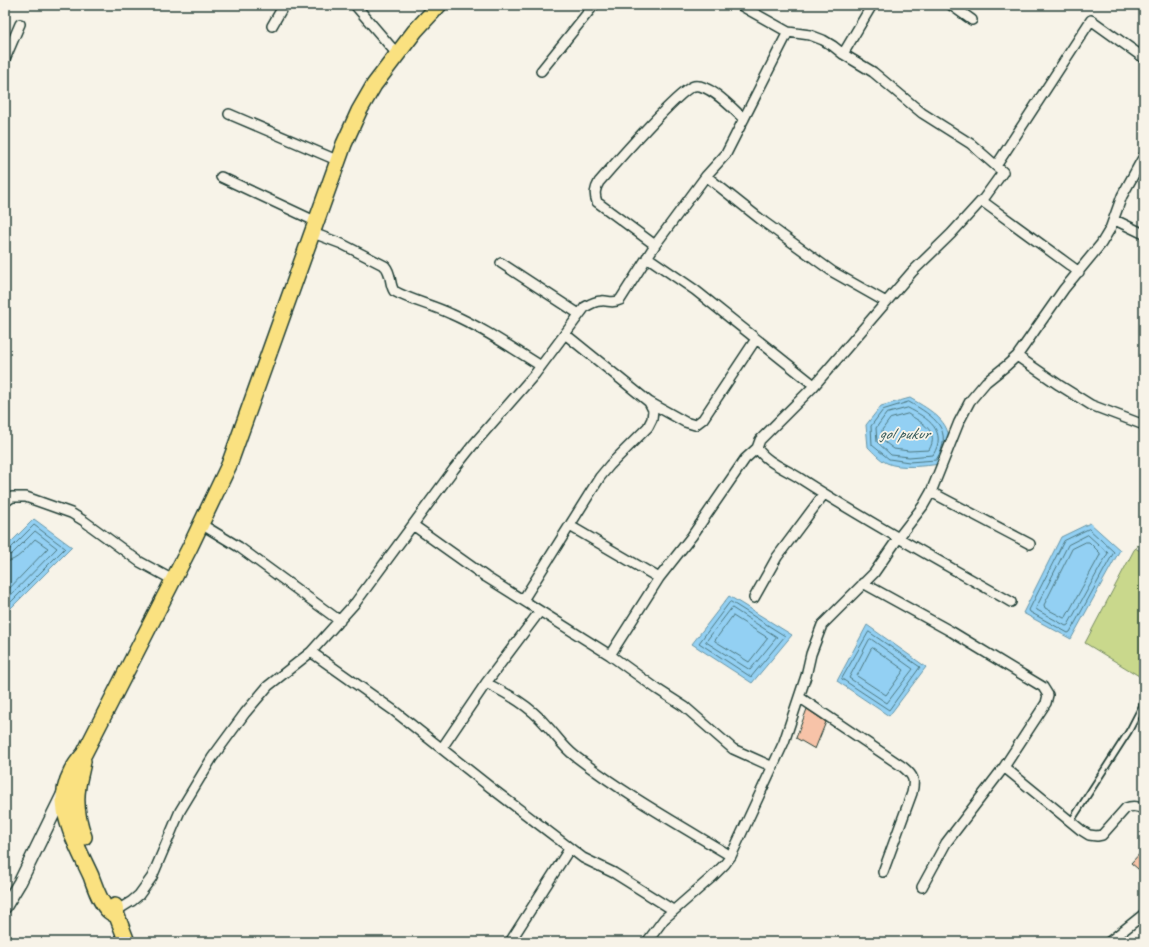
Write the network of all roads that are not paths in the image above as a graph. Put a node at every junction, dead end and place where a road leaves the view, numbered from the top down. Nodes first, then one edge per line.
1 (284, 5) edge
2 (355, 5) edge
3 (439, 5) edge
4 (594, 5) edge
5 (740, 5) edge
6 (872, 5) edge
7 (951, 5) edge
8 (972, 20) dead end
9 (20, 24) dead end
10 (272, 26) dead end
11 (788, 32) junction
12 (397, 54) junction
13 (843, 54) junction
14 (1144, 58) edge
15 (5, 59) edge
16 (541, 71) dead end
17 (230, 114) dead end
18 (744, 119) junction
19 (1144, 156) edge
20 (338, 161) junction
21 (996, 166) junction
22 (706, 176) junction
23 (221, 177) dead end
24 (982, 200) junction
25 (1115, 220) junction
26 (315, 227) junction
27 (1144, 234) edge
28 (655, 245) junction
29 (647, 257) junction
30 (501, 263) dead end
31 (1079, 272) junction
32 (886, 302) junction
33 (579, 314) junction
34 (565, 334) junction
35 (756, 339) junction
36 (1017, 356) junction
37 (541, 366) junction
38 (814, 385) junction
39 (649, 402) junction
40 (1144, 425) edge
41 (757, 448) junction
42 (931, 492) junction
43 (824, 494) junction
44 (5, 502) edge
45 (201, 524) junction
46 (413, 525) junction
47 (570, 526) junction
48 (899, 537) junction
49 (1030, 544) dead end
50 (659, 578) junction
51 (173, 580) junction
52 (863, 583) junction
53 (754, 598) dead end
54 (523, 600) junction
55 (1011, 602) dead end
56 (540, 611) junction
57 (340, 621) junction
58 (310, 652) junction
59 (610, 655) junction
60 (486, 684) junction
61 (798, 697) junction
62 (1144, 702) edge
63 (442, 748) junction
64 (84, 754) junction
65 (773, 767) junction
66 (1004, 767) junction
67 (66, 787) junction
68 (1144, 810) edge
69 (1070, 823) junction
70 (570, 848) junction
71 (731, 856) junction
72 (883, 872) dead end
73 (922, 887) dead end
74 (5, 907) edge
75 (673, 910) junction
76 (116, 914) junction
77 (1144, 914) edge
78 (651, 941) edge
79 (127, 942) edge
80 (510, 942) edge
81 (1109, 942) edge

1 - 10 street
2 - 12 street
3 - 12 main road
4 - 16 street
5 - 11 street
6 - 13 street
7 - 8 street
9 - 15 street
11 - 13 street
11 - 18 street
12 - 20 main road
13 - 21 street
14 - 21 street
17 - 20 street
18 - 22 street
18 - 28 street
19 - 25 street
20 - 26 main road
21 - 24 street
22 - 28 street
22 - 32 street
23 - 26 street
24 - 31 street
24 - 32 street
25 - 27 street
25 - 31 street
26 - 37 street
26 - 45 main road
28 - 29 street
29 - 33 street
29 - 35 street
30 - 33 street
31 - 36 street
32 - 38 street
33 - 34 street
34 - 37 street
34 - 39 street
35 - 38 street
35 - 39 street
36 - 40 street
36 - 42 street
37 - 46 street
38 - 41 street
39 - 47 street
41 - 43 street
41 - 50 street
42 - 48 street
42 - 49 street
43 - 48 street
43 - 53 street
44 - 51 street
45 - 51 main road
45 - 57 street
46 - 54 street
46 - 57 street
47 - 50 street
47 - 54 street
48 - 52 street
48 - 55 street
50 - 59 street
51 - 64 main road
52 - 61 street
52 - 66 street
54 - 56 street
56 - 59 street
56 - 60 street
57 - 58 street
58 - 63 street
58 - 76 street
59 - 65 street
60 - 63 street
60 - 71 street
61 - 65 street
61 - 72 street
62 - 69 lane
63 - 70 street
64 - 67 main road
64 - 76 main road
65 - 71 street
66 - 69 street
66 - 73 street
67 - 74 street
67 - 76 main road
68 - 69 street
70 - 75 street
70 - 80 street
71 - 75 street
75 - 78 street
76 - 79 main road
77 - 81 street

